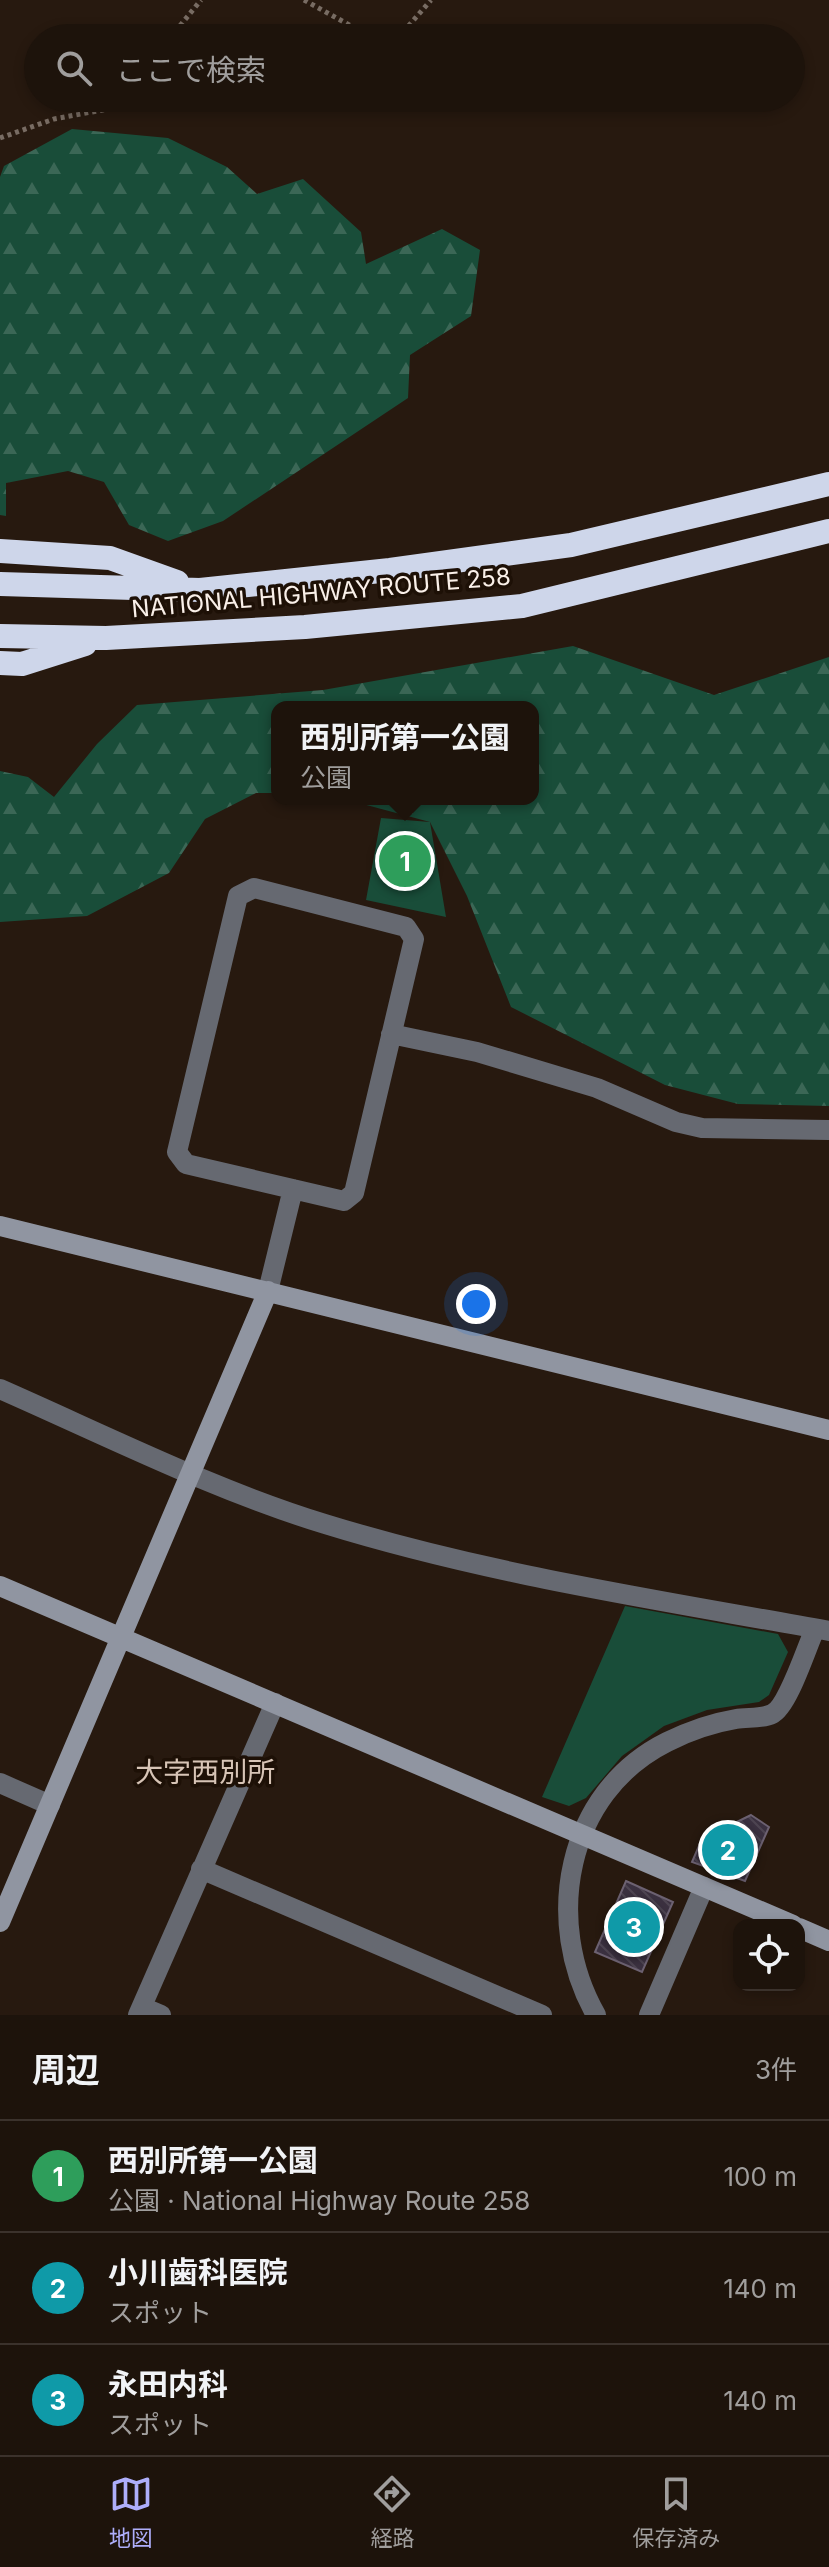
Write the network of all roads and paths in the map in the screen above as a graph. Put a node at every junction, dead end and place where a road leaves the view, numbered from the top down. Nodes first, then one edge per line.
1 (201, 0) edge
2 (304, 0) edge
3 (431, 0) edge
4 (181, 24) edge
5 (348, 24) edge
6 (410, 24) edge
7 (92, 112) edge
8 (0, 138) edge
9 (829, 484) edge
10 (829, 531) edge
11 (0, 551) edge
12 (0, 584) edge
13 (200, 590) junction
14 (0, 636) edge
15 (106, 638) junction
16 (0, 663) edge
17 (391, 1034) junction
18 (829, 1130) edge
19 (293, 1189) junction
20 (0, 1226) edge
21 (268, 1291) junction
22 (0, 1389) edge
23 (829, 1430) edge
24 (191, 1472) junction
25 (0, 1586) edge
26 (822, 1630) edge
27 (122, 1639) junction
28 (275, 1703) junction
29 (0, 1783) edge
30 (50, 1805) junction
31 (584, 1834) junction
32 (201, 1869) junction
33 (704, 1887) junction
34 (779, 1919) edge
35 (0, 1922) edge
36 (805, 1931) edge
37 (829, 1941) edge
38 (147, 2012) edge
39 (542, 2015) edge
40 (596, 2015) edge
41 (649, 2015) edge

1 - 4 path
2 - 5 path
3 - 6 path
7 - 8 path
9 - 13 highway, NATIONAL HIGHWAY ROUTE 258
10 - 15 highway, NATIONAL HIGHWAY ROUTE 258
11 - 13 highway
12 - 13 highway, NATIONAL HIGHWAY ROUTE 258
14 - 15 highway, NATIONAL HIGHWAY ROUTE 258
15 - 16 highway
17 - 18 street
17 - 19 street
17 - 19 street
19 - 21 street
20 - 21 street
21 - 23 street
21 - 24 street
22 - 24 street
24 - 26 street
24 - 27 street
25 - 27 street
26 - 31 street
27 - 28 street
27 - 30 street
28 - 31 street
28 - 32 street
29 - 30 street
30 - 35 street
31 - 33 street
31 - 40 street
32 - 38 street
32 - 39 street
33 - 34 street
33 - 41 street
36 - 37 street

